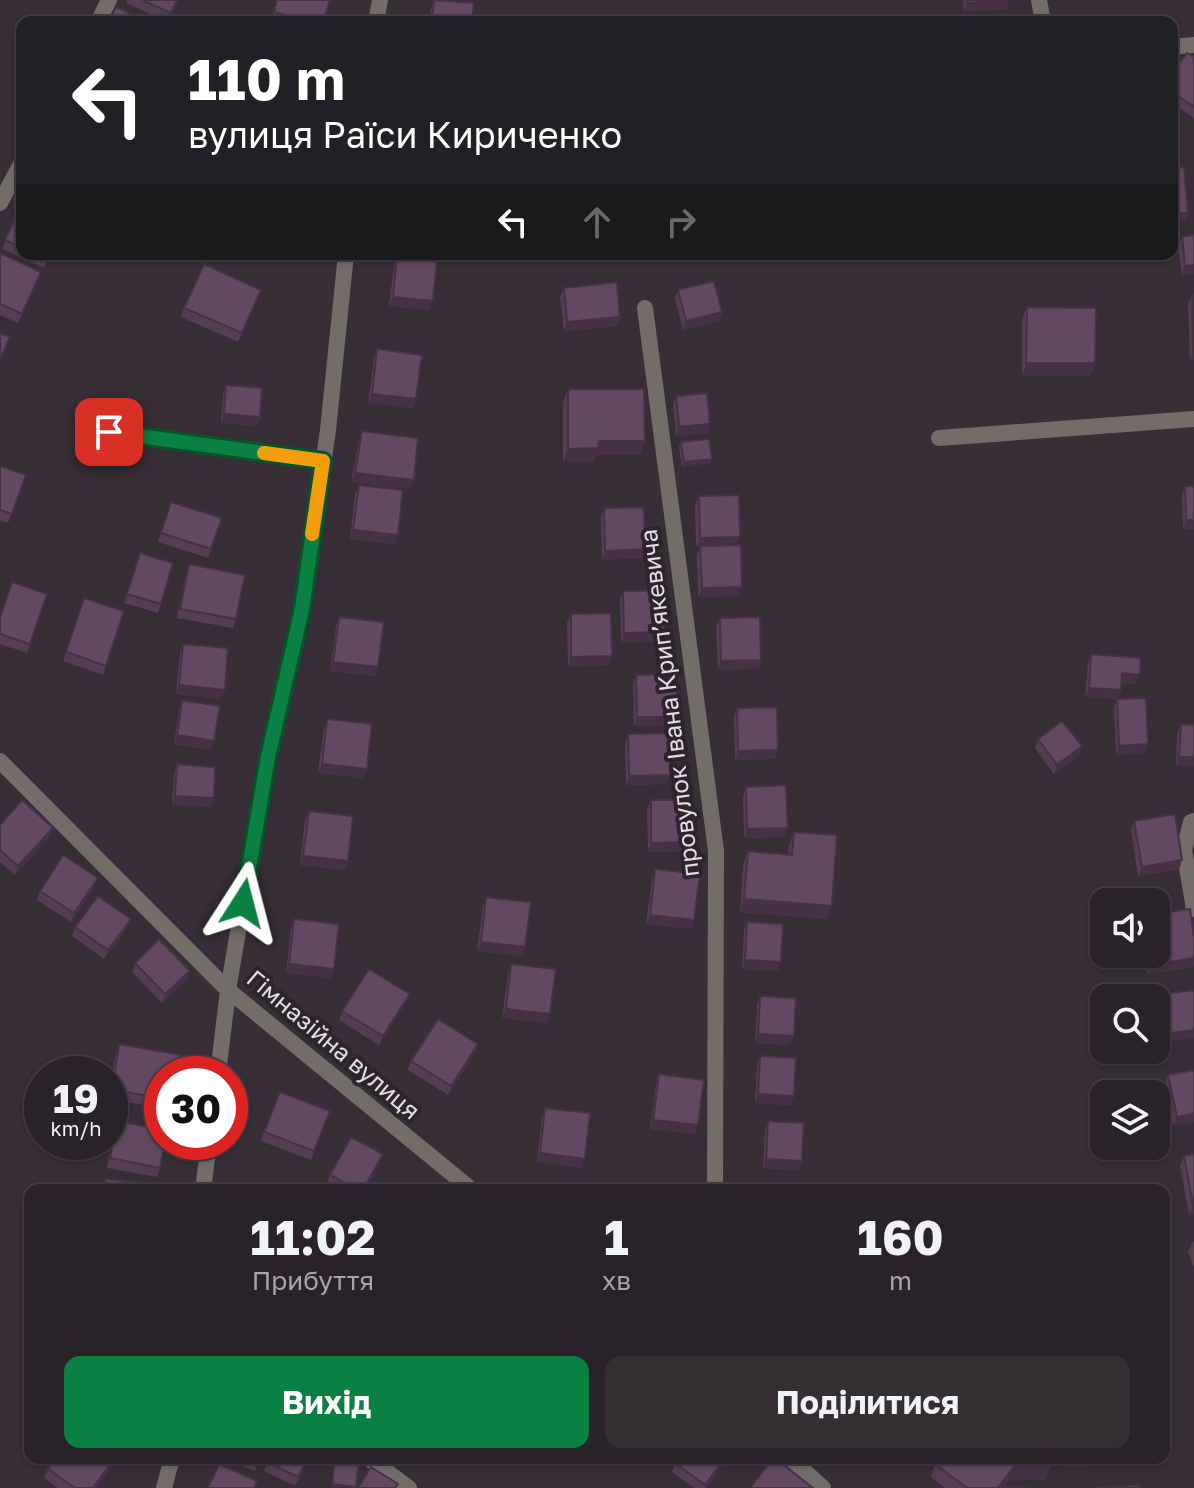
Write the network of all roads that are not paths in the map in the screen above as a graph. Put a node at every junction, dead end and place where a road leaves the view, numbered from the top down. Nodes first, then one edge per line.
1 (16, 173) edge
2 (0, 203) edge
3 (345, 260) edge
4 (645, 308) dead end
5 (1194, 419) edge
6 (109, 432) dead end
7 (939, 438) dead end
8 (323, 461) junction
9 (0, 761) edge
10 (1194, 821) edge
11 (1194, 909) edge
12 (228, 990) junction
13 (220, 1056) edge
14 (207, 1160) edge
15 (204, 1184) edge
16 (465, 1184) edge
17 (715, 1184) edge
18 (170, 1464) edge
19 (376, 1464) edge
20 (797, 1464) edge
21 (164, 1488) edge
22 (409, 1488) edge
23 (823, 1488) edge

1 - 2 street
3 - 8 street
4 - 17 street, провулок Івана Крипʼякевича
5 - 7 street
6 - 8 street
8 - 12 street
9 - 12 street, Гімназійна вулиця
10 - 11 street
12 - 13 street
12 - 16 street, Гімназійна вулиця
14 - 15 street
18 - 21 street
19 - 22 street
20 - 23 street

